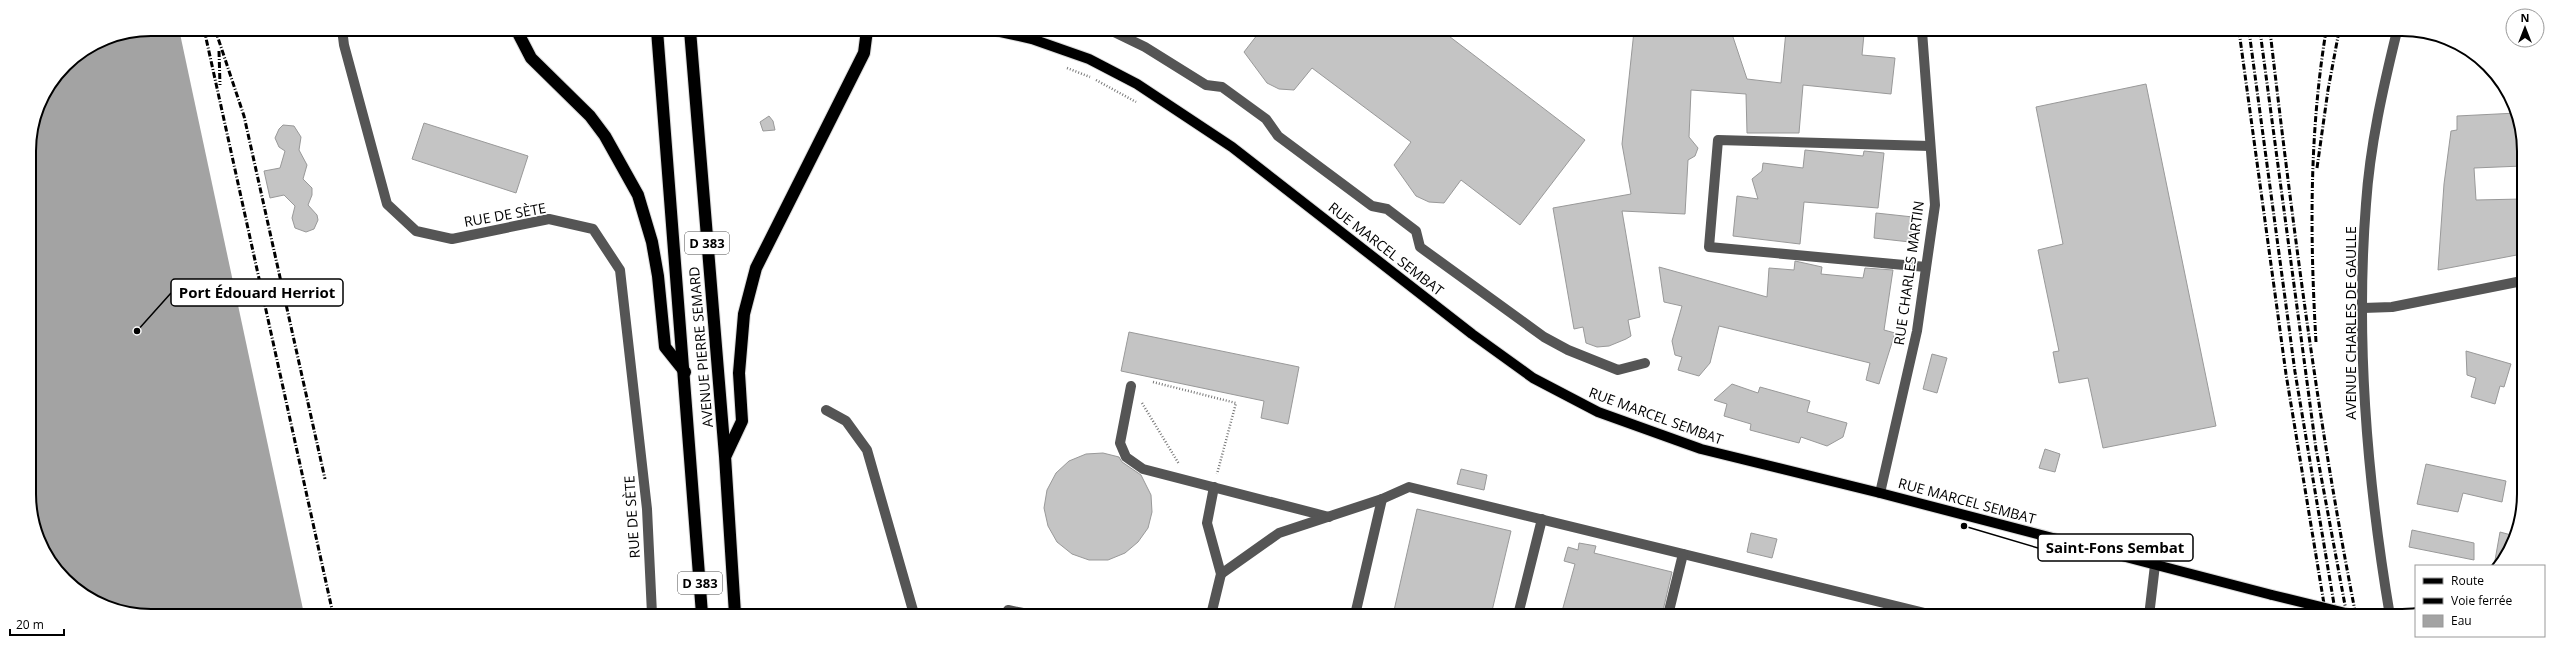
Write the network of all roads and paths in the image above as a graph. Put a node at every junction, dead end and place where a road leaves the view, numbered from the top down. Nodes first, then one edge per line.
1 (343, 36) edge
2 (520, 36) edge
3 (657, 36) edge
4 (690, 36) edge
5 (866, 36) edge
6 (1018, 36) edge
7 (1122, 36) edge
8 (1922, 36) edge
9 (2396, 36) edge
10 (1930, 146) junction
11 (1926, 267) junction
12 (2517, 282) edge
13 (2363, 308) junction
14 (1645, 363) dead end
15 (685, 372) junction
16 (1153, 382) dead end
17 (1131, 386) joint
18 (826, 410) dead end
19 (725, 456) junction
20 (1189, 481) junction
21 (1214, 487) junction
22 (1880, 493) junction
23 (1382, 499) junction
24 (1329, 517) junction
25 (1542, 519) junction
26 (1683, 554) junction
27 (2155, 565) junction
28 (1221, 574) junction
29 (652, 609) edge
30 (702, 609) edge
31 (735, 609) edge
32 (913, 609) edge
33 (1212, 609) edge
34 (1356, 609) edge
35 (1520, 609) edge
36 (1669, 609) edge
37 (1908, 609) edge
38 (2150, 609) edge
39 (2329, 609) edge
40 (2389, 609) edge

1 - 29 street, RUE DE SÈTE
2 - 15 highway
3 - 15 highway, AVENUE PIERRE SEMARD / D 383
4 - 19 highway, AVENUE PIERRE SEMARD / D 383
5 - 19 highway
6 - 22 main road, RUE MARCEL SEMBAT
7 - 14 street
8 - 10 street, RUE CHARLES MARTIN
9 - 13 street, AVENUE CHARLES DE GAULLE
10 - 11 street, RUE CHARLES MARTIN
10 - 11 street
11 - 22 street, RUE CHARLES MARTIN
12 - 13 street
13 - 40 street, AVENUE CHARLES DE GAULLE
15 - 30 highway, AVENUE PIERRE SEMARD / D 383
16 - 21 path
17 - 20 path
17 - 20 street
18 - 32 street
19 - 31 highway, AVENUE PIERRE SEMARD / D 383
20 - 21 street
21 - 24 street
21 - 28 street
22 - 27 main road, RUE MARCEL SEMBAT
23 - 24 street
23 - 25 street
23 - 34 street
24 - 28 street
25 - 26 street
25 - 35 street
26 - 36 street
26 - 37 street
27 - 38 street
27 - 39 main road, RUE MARCEL SEMBAT, bridge
28 - 33 street

